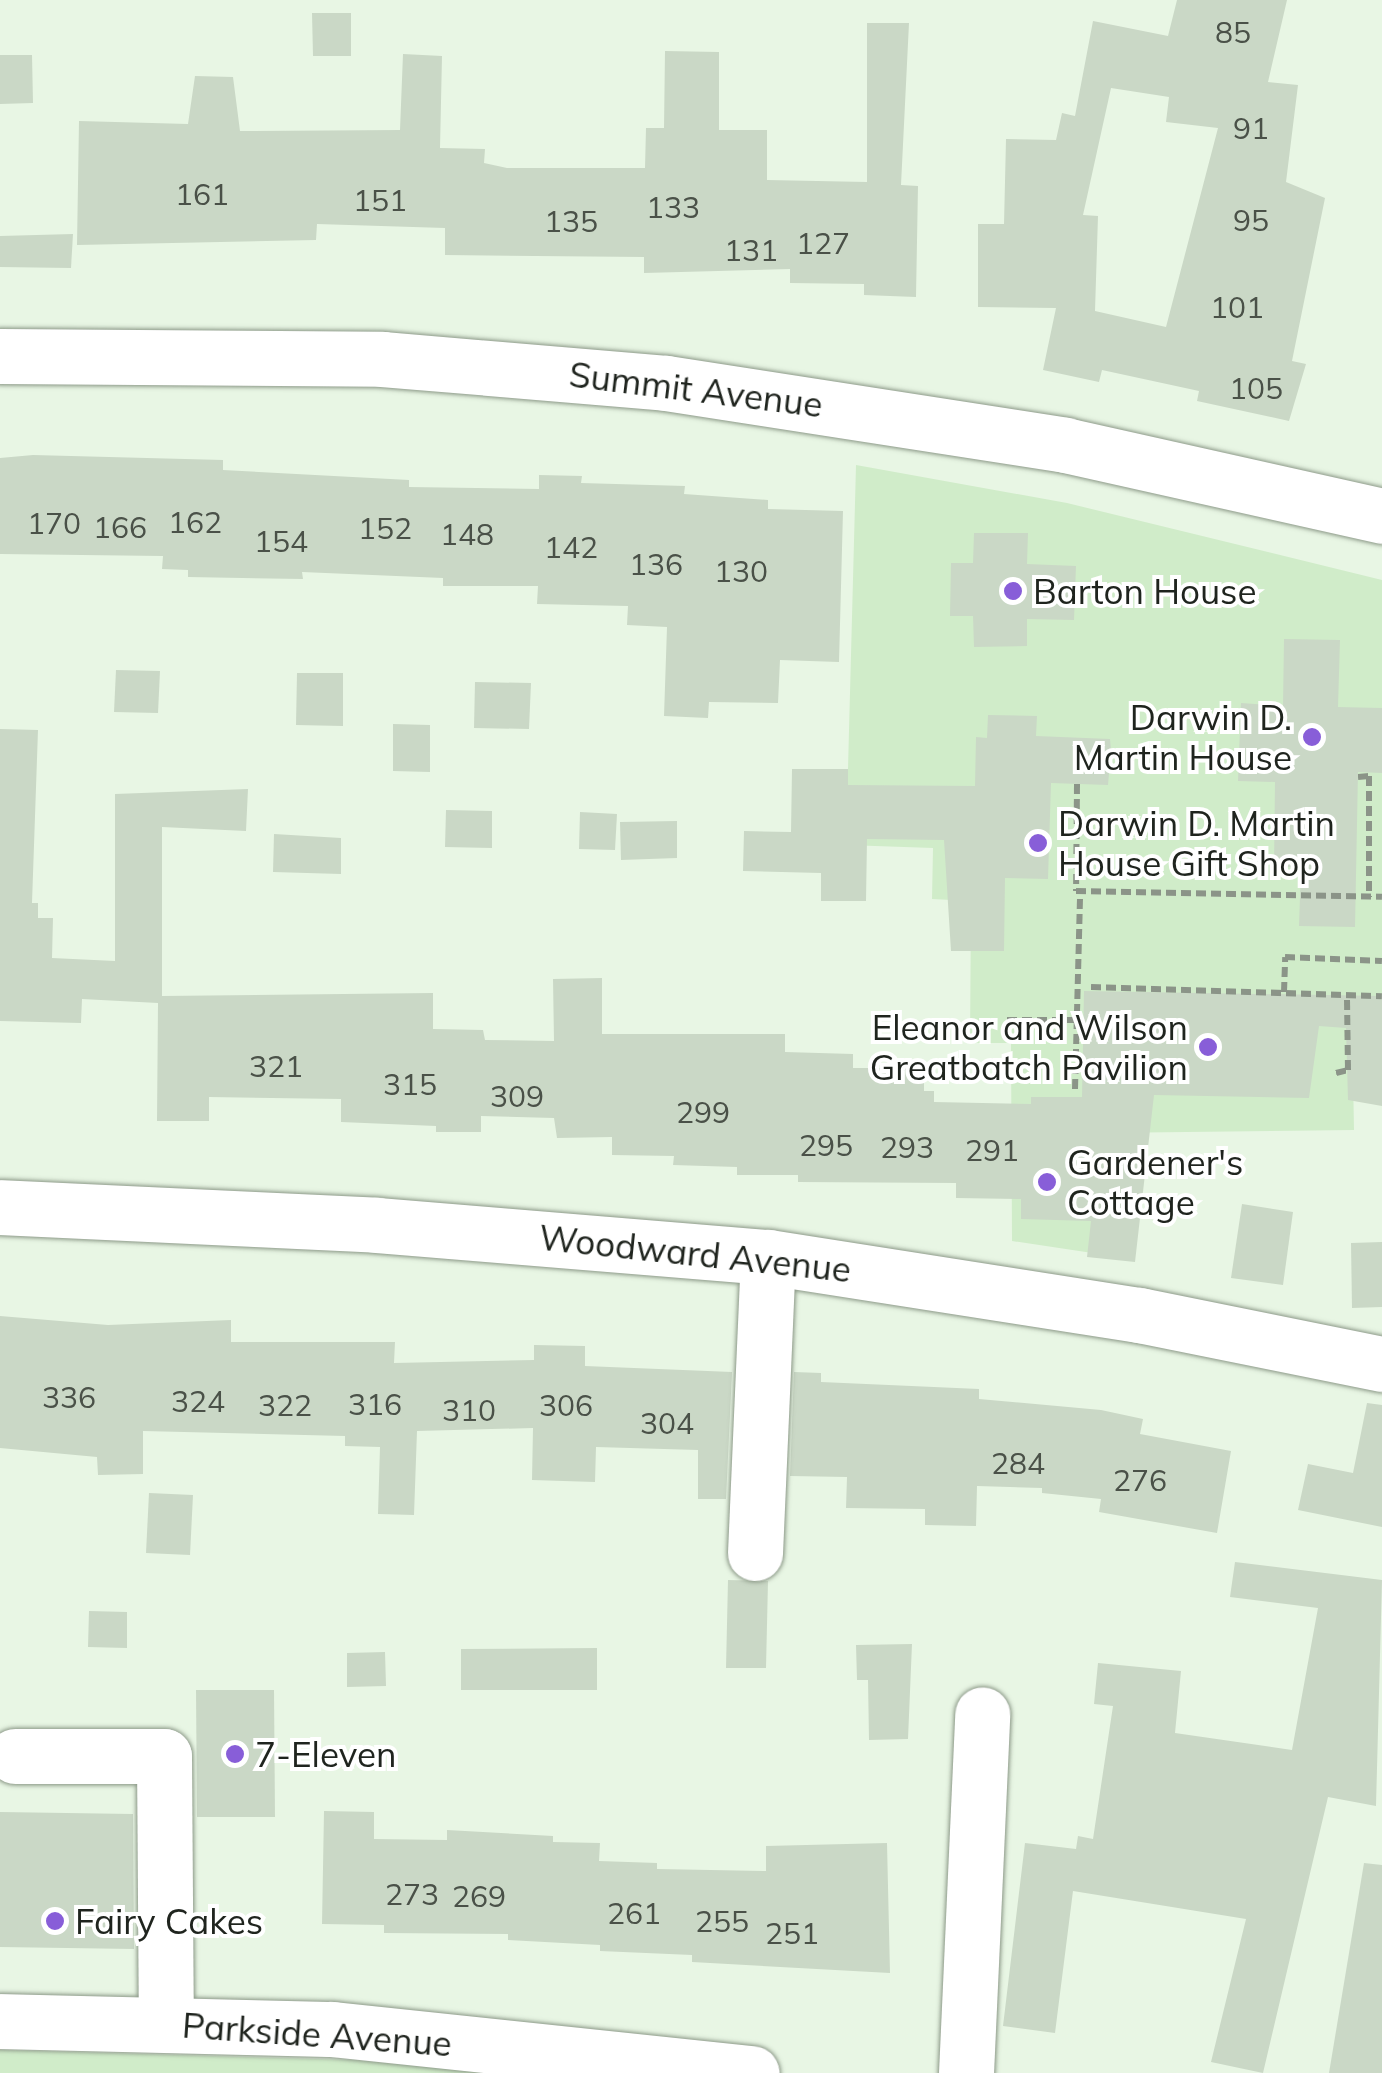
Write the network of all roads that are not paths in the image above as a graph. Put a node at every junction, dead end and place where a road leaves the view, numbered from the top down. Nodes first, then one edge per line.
1 (0, 356) edge
2 (1382, 516) edge
3 (0, 1207) edge
4 (768, 1258) junction
5 (1382, 1364) edge
6 (756, 1553) dead end
7 (982, 1714) dead end
8 (15, 1756) dead end
9 (0, 2021) edge
10 (166, 2024) junction
11 (752, 2073) edge
12 (966, 2073) edge

1 - 2 street, Summit Avenue
3 - 4 street, Woodward Avenue
4 - 5 street, Woodward Avenue
4 - 6 street
7 - 12 street
8 - 10 street
9 - 10 street, Parkside Avenue
10 - 11 street, Parkside Avenue

